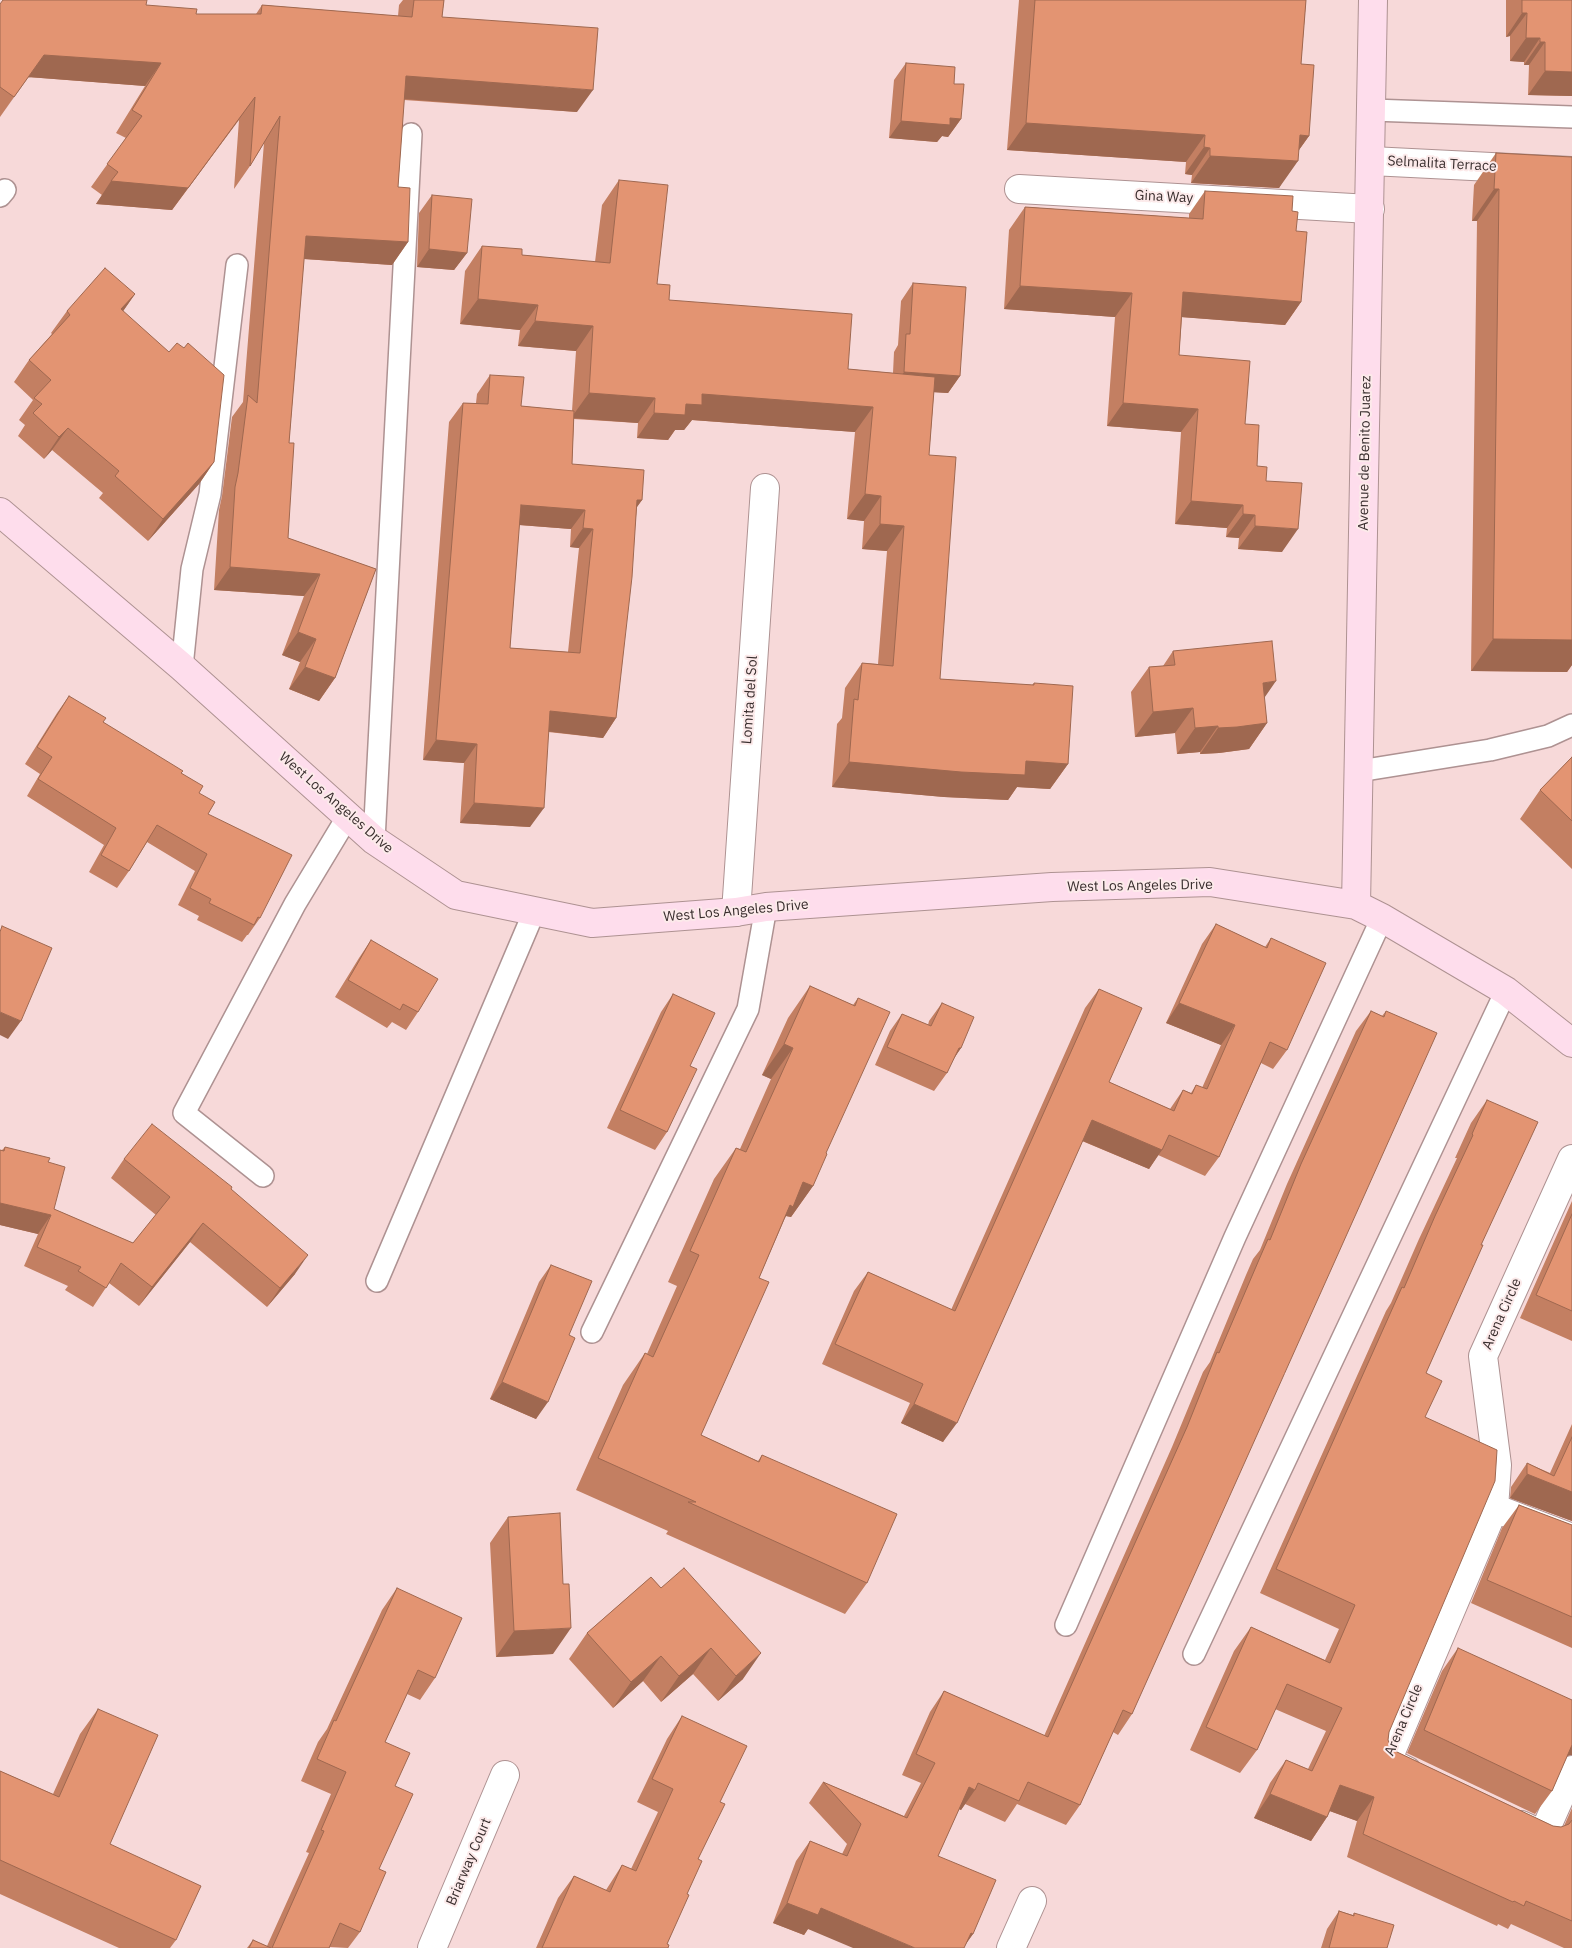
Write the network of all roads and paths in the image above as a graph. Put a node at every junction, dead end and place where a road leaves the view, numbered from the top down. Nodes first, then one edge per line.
1 (1374, 0) edge
2 (1372, 110) junction
3 (1572, 117) edge
4 (411, 134) dead end
5 (1371, 161) junction
6 (1572, 172) edge
7 (1019, 189) dead end
8 (1370, 209) junction
9 (236, 265) dead end
10 (765, 488) dead end
11 (0, 512) edge
12 (182, 667) junction
13 (1572, 725) edge
14 (1359, 772) junction
15 (348, 816) junction
16 (374, 840) junction
17 (1356, 905) junction
18 (766, 907) junction
19 (534, 912) junction
20 (736, 912) junction
21 (1382, 918) junction
22 (1506, 992) junction
23 (1572, 1043) edge
24 (1572, 1159) edge
25 (263, 1176) dead end
26 (377, 1281) dead end
27 (592, 1332) dead end
28 (1494, 1508) junction
29 (1572, 1538) edge
30 (1066, 1625) dead end
31 (1194, 1654) dead end
32 (1572, 1770) edge
33 (505, 1775) dead end
34 (1430, 1782) edge
35 (1500, 1815) edge
36 (1032, 1901) dead end
37 (432, 1948) edge
38 (1011, 1948) edge

1 - 2 main road, Avenue de Benito Juarez
2 - 3 lane
2 - 5 main road, Avenue de Benito Juarez
4 - 16 lane
5 - 6 street, Selmalita Terrace
5 - 8 main road, Avenue de Benito Juarez
7 - 8 street, Gina Way
8 - 14 main road, Avenue de Benito Juarez
9 - 12 lane
10 - 20 street, Lomita del Sol
11 - 12 main road, West Los Angeles Drive
12 - 15 main road, West Los Angeles Drive
13 - 14 lane
14 - 17 main road, Avenue de Benito Juarez
15 - 16 main road, West Los Angeles Drive
15 - 25 lane
16 - 19 main road, West Los Angeles Drive
17 - 18 main road, West Los Angeles Drive
17 - 21 main road, West Los Angeles Drive
18 - 20 main road, West Los Angeles Drive
18 - 27 lane
19 - 20 main road, West Los Angeles Drive
19 - 26 lane
21 - 22 main road, West Los Angeles Drive
21 - 30 lane
22 - 23 main road, West Los Angeles Drive
22 - 31 lane
24 - 28 street, Arena Circle
28 - 29 street
28 - 34 street, Arena Circle
32 - 35 street
33 - 37 street, Briarway Court
36 - 38 street

